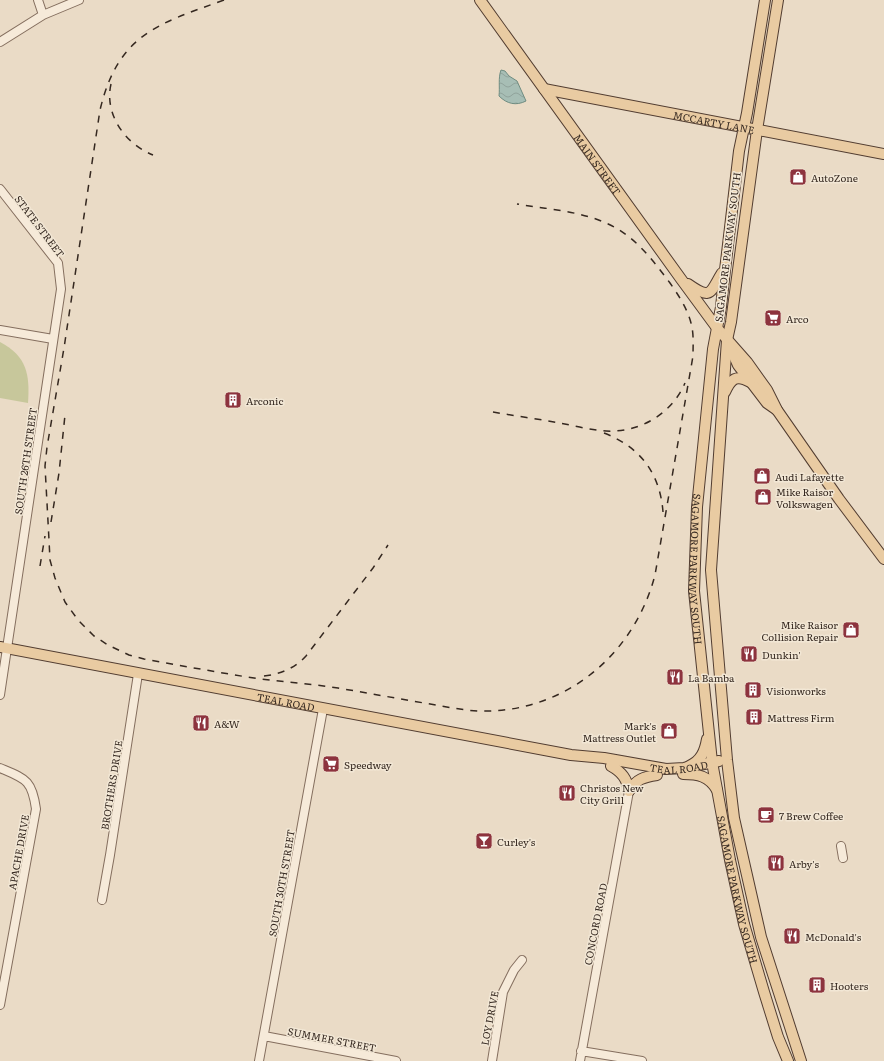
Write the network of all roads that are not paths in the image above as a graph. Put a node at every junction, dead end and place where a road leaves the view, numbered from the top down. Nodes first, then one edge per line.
1 (38, 0) edge
2 (79, 0) edge
3 (480, 0) edge
4 (765, 0) edge
5 (778, 0) edge
6 (43, 16) junction
7 (0, 42) edge
8 (544, 89) junction
9 (744, 128) junction
10 (757, 130) junction
11 (884, 154) edge
12 (0, 189) edge
13 (725, 270) junction
14 (60, 277) joint
15 (681, 279) junction
16 (717, 328) junction
17 (0, 330) edge
18 (53, 339) junction
19 (727, 340) junction
20 (751, 382) junction
21 (723, 398) junction
22 (777, 410) junction
23 (884, 559) edge
24 (4, 648) edge
25 (138, 674) junction
26 (0, 695) edge
27 (323, 709) junction
28 (708, 723) junction
29 (572, 755) junction
30 (727, 760) junction
31 (712, 762) junction
32 (611, 766) junction
33 (0, 768) edge
34 (683, 771) junction
35 (657, 774) junction
36 (629, 791) junction
37 (718, 792) junction
38 (841, 846) dead end
39 (843, 858) dead end
40 (102, 900) dead end
41 (522, 960) dead end
42 (0, 1004) edge
43 (264, 1036) junction
44 (581, 1051) junction
45 (259, 1061) edge
46 (396, 1061) edge
47 (492, 1061) edge
48 (580, 1061) edge
49 (642, 1061) edge
50 (788, 1061) edge
51 (801, 1061) edge

1 - 6 street
2 - 6 street
3 - 8 main road, MAIN STREET
4 - 9 main road, SAGAMORE PARKWAY SOUTH
5 - 10 main road, SAGAMORE PARKWAY SOUTH
6 - 7 street
8 - 9 main road, MCCARTY LANE
8 - 15 main road, MAIN STREET
9 - 10 main road, MCCARTY LANE
9 - 13 main road, SAGAMORE PARKWAY SOUTH
10 - 11 main road, MCCARTY LANE
10 - 19 main road, SAGAMORE PARKWAY SOUTH
12 - 14 street, STATE STREET
13 - 15 main road
13 - 16 main road, SAGAMORE PARKWAY SOUTH
14 - 18 street, SOUTH 26TH STREET
15 - 16 main road, MAIN STREET
16 - 19 main road, MAIN STREET
16 - 28 main road, SAGAMORE PARKWAY SOUTH
17 - 18 street
18 - 24 street, SOUTH 26TH STREET
19 - 20 main road
19 - 21 main road, SAGAMORE PARKWAY SOUTH
19 - 22 main road
20 - 21 main road
20 - 22 main road
21 - 30 main road, SAGAMORE PARKWAY SOUTH
22 - 23 main road
24 - 25 main road, TEAL ROAD
24 - 26 street, SOUTH 26TH STREET
25 - 27 main road, TEAL ROAD
25 - 40 street, BROTHERS DRIVE
27 - 29 main road, TEAL ROAD
27 - 43 street, SOUTH 30TH STREET
28 - 31 main road, SAGAMORE PARKWAY SOUTH
28 - 34 main road
29 - 32 main road, TEAL ROAD
29 - 34 main road, TEAL ROAD
30 - 31 main road, TEAL ROAD
30 - 51 main road, SAGAMORE PARKWAY SOUTH
31 - 34 main road, TEAL ROAD
31 - 37 main road, SAGAMORE PARKWAY SOUTH
32 - 35 main road, TEAL ROAD
32 - 36 main road
33 - 42 street, APACHE DRIVE
34 - 35 main road, TEAL ROAD
34 - 37 main road
35 - 36 main road
36 - 44 street, CONCORD ROAD
37 - 50 main road, SAGAMORE PARKWAY SOUTH
38 - 39 street
41 - 47 street, LOY DRIVE
43 - 45 street, SOUTH 30TH STREET
43 - 46 street, SUMMER STREET
44 - 48 street, CONCORD ROAD
44 - 49 street

